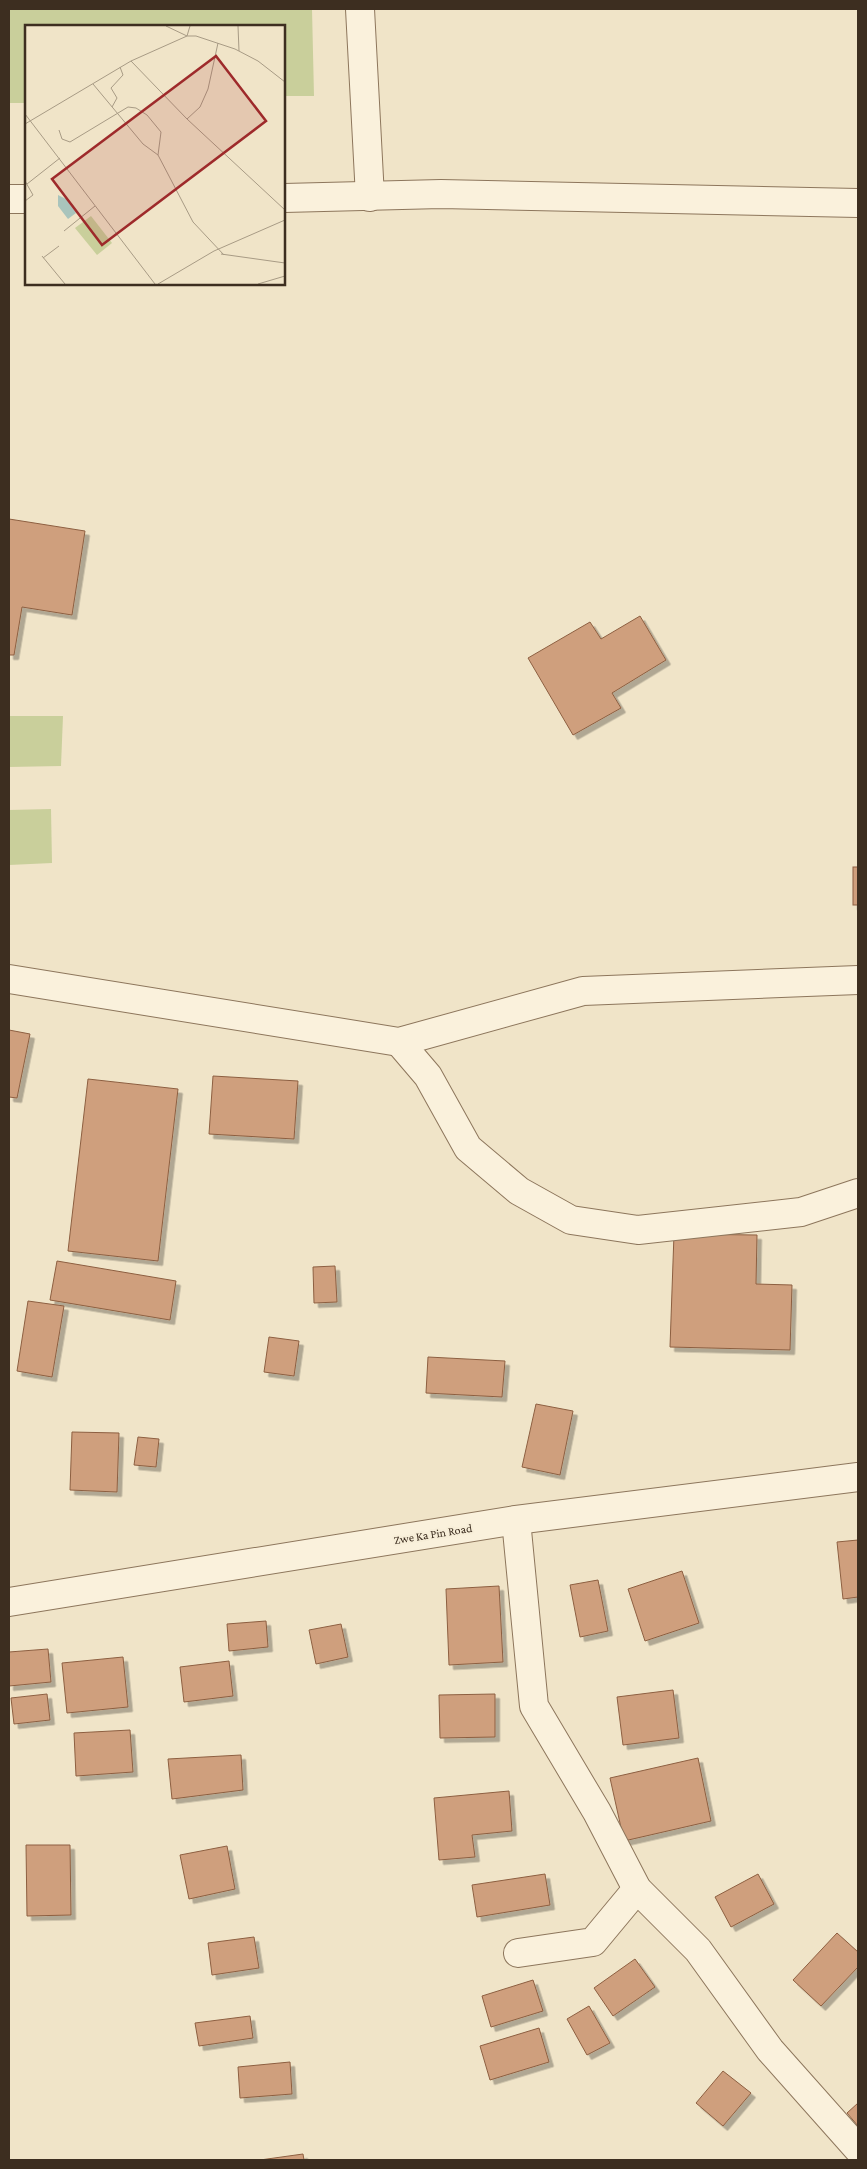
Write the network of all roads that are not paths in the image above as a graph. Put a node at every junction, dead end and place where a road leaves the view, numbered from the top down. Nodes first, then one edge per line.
1 (360, 9) edge
2 (370, 197) junction
3 (285, 198) edge
4 (9, 199) edge
5 (25, 199) edge
6 (858, 203) edge
7 (9, 979) edge
8 (858, 980) edge
9 (399, 1042) junction
10 (858, 1193) edge
11 (858, 1478) edge
12 (516, 1520) junction
13 (9, 1602) edge
14 (637, 1888) junction
15 (518, 1953) dead end
16 (858, 2149) edge

1 - 2 street
2 - 3 street
2 - 6 street
4 - 5 street
7 - 9 street
8 - 9 street
9 - 10 street
11 - 12 street, Zwe Ka Pin Road
12 - 13 street, Zwe Ka Pin Road
12 - 14 street
14 - 15 street
14 - 16 street

